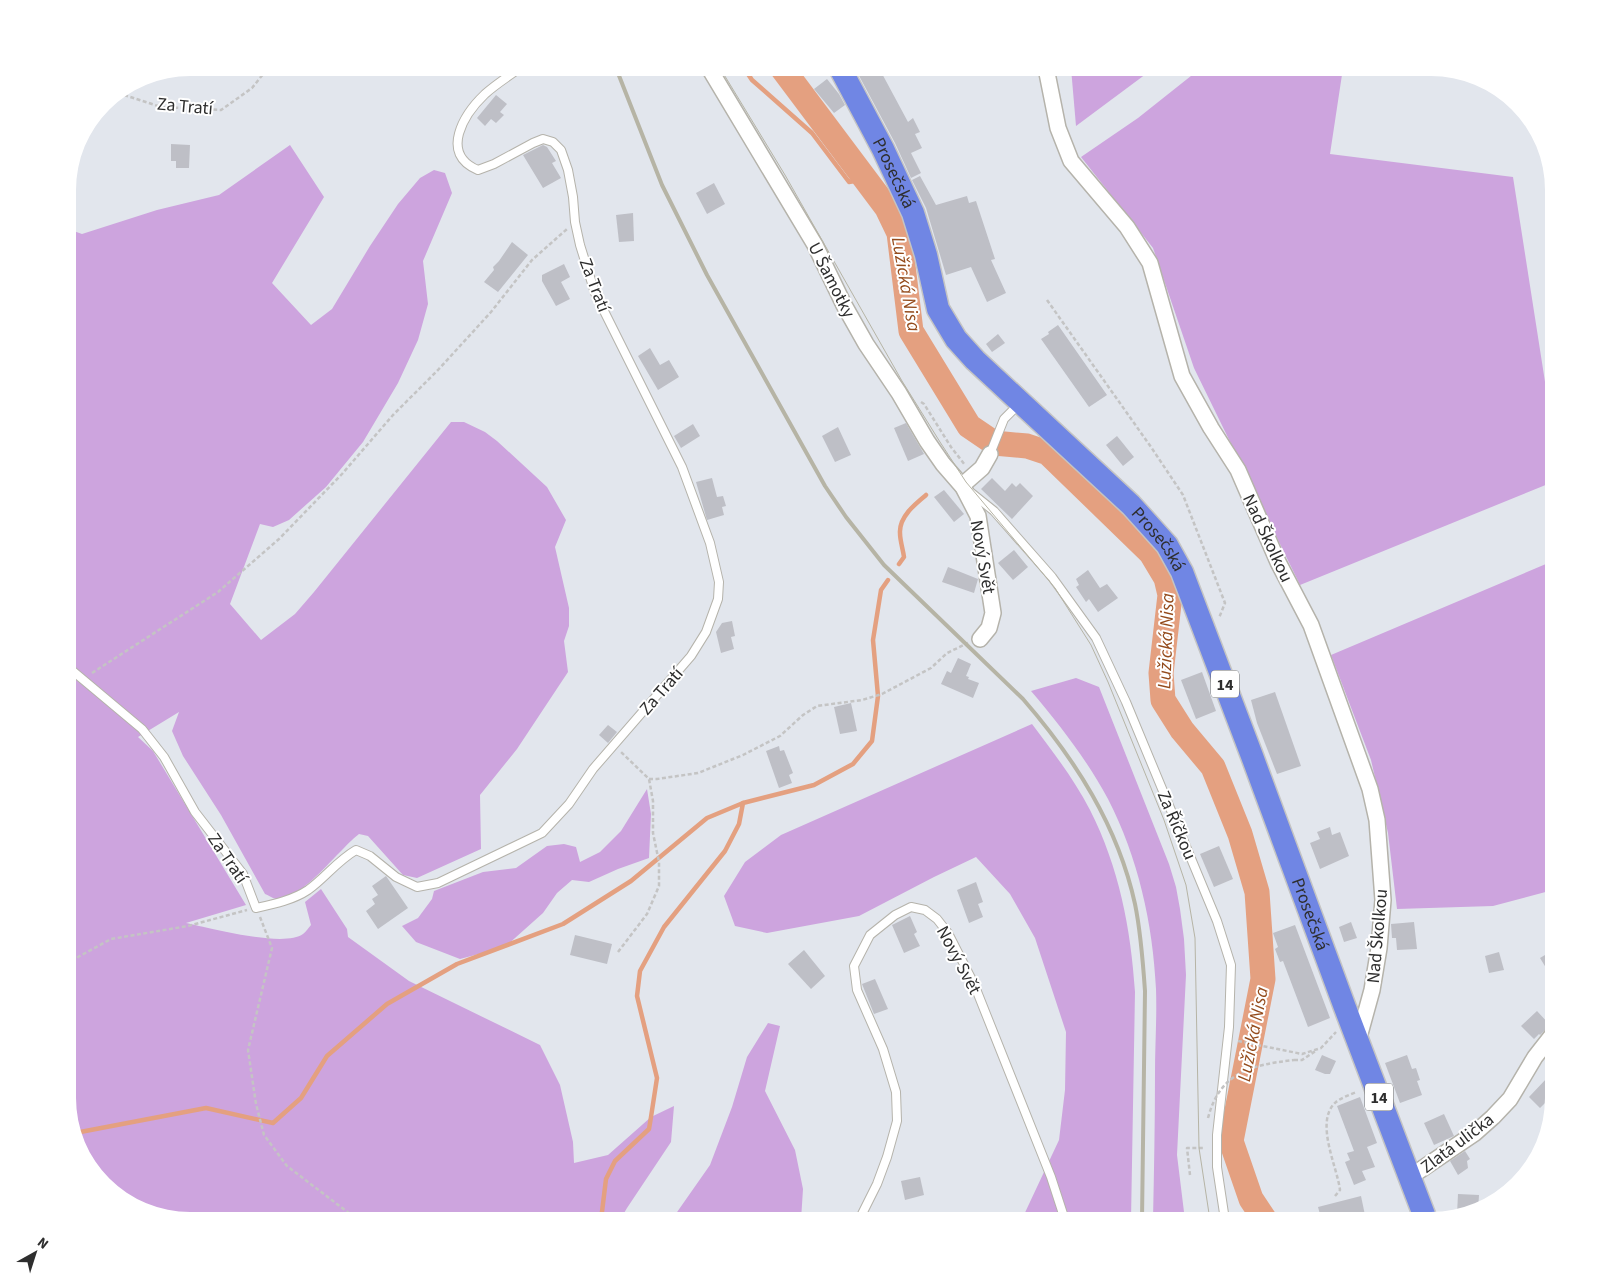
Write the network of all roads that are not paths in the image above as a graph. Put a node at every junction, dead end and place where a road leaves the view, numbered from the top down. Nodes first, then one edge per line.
1 (509, 76) edge
2 (714, 76) edge
3 (844, 76) edge
4 (1048, 76) edge
5 (1021, 402) junction
6 (990, 454) joint
7 (968, 481) junction
8 (980, 639) road end
9 (76, 674) edge
10 (1358, 1041) junction
11 (1545, 1045) edge
12 (1410, 1177) junction
13 (862, 1212) edge
14 (1062, 1212) edge
15 (1224, 1212) edge
16 (1423, 1212) edge

1 - 9 lane, Za Tratí
2 - 7 street, U Šamotky
3 - 5 main road, Prosečská / 14
4 - 10 street, Nad Školkou
5 - 6 lane
5 - 10 main road, Prosečská / 14
6 - 7 street
7 - 8 street, Nový Svět
7 - 15 lane, Za Říčkou
10 - 12 main road, Prosečská / 14
11 - 12 street, Zlatá ulička
12 - 16 main road, Prosečská / 14
13 - 14 lane, Nový Svět

